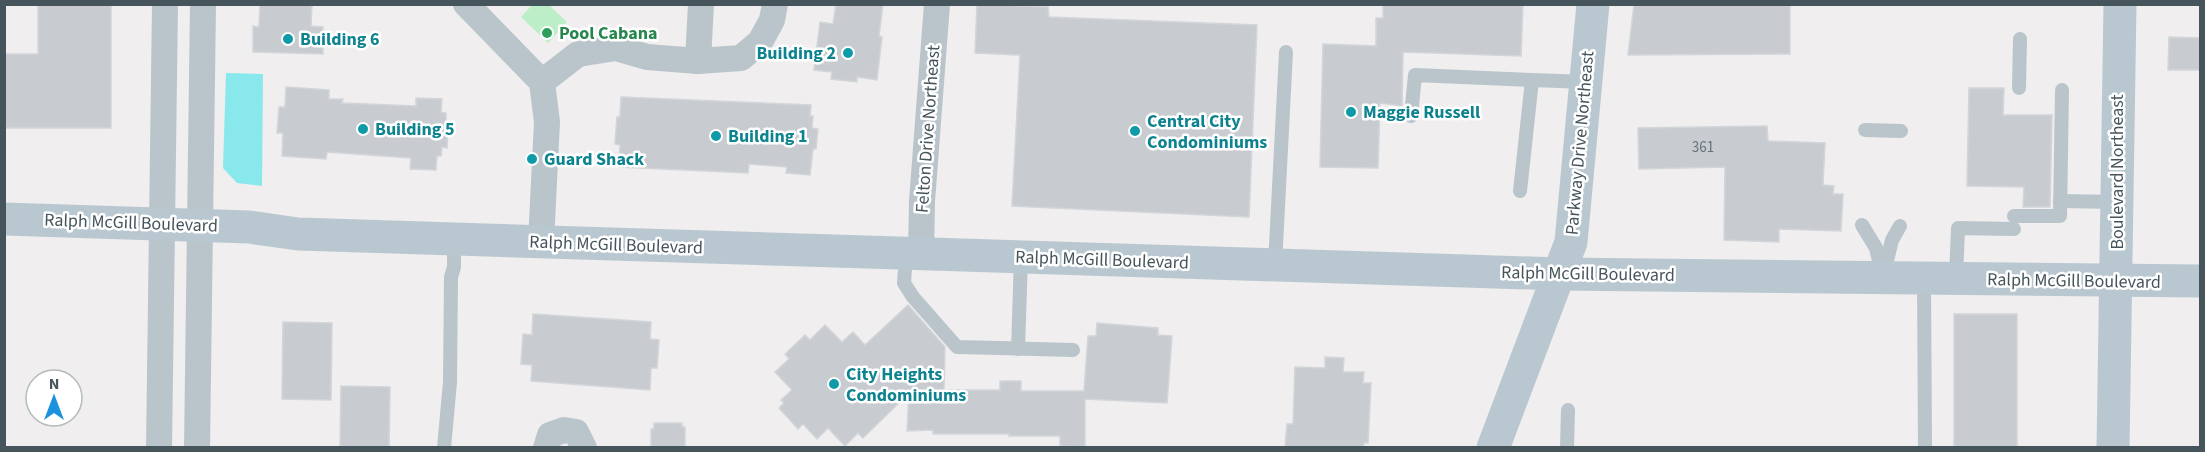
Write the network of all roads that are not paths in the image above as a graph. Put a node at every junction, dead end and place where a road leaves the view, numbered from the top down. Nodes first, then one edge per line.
1 (165, 4) edge
2 (203, 4) edge
3 (466, 4) edge
4 (701, 4) edge
5 (775, 4) edge
6 (937, 4) edge
7 (1593, 4) edge
8 (2120, 4) edge
9 (2020, 39) dead end
10 (1286, 52) dead end
11 (698, 61) junction
12 (1532, 80) junction
13 (542, 82) junction
14 (1586, 82) junction
15 (2019, 88) dead end
16 (2062, 90) dead end
17 (1411, 116) dead end
18 (1865, 130) dead end
19 (1902, 131) dead end
20 (1520, 191) dead end
21 (2060, 201) junction
22 (2117, 202) junction
23 (4, 219) edge
24 (161, 224) junction
25 (200, 225) junction
26 (1862, 225) dead end
27 (1899, 226) dead end
28 (454, 239) junction
29 (541, 242) junction
30 (913, 254) junction
31 (1021, 257) junction
32 (1275, 265) junction
33 (1560, 274) junction
34 (1883, 278) junction
35 (1940, 279) junction
36 (2116, 281) junction
37 (2200, 281) edge
38 (1018, 349) junction
39 (1073, 350) dead end
40 (1568, 410) dead end
41 (159, 447) edge
42 (197, 447) edge
43 (444, 447) edge
44 (546, 447) edge
45 (584, 447) edge
46 (1493, 447) edge
47 (1567, 447) edge
48 (1924, 447) edge
49 (2113, 447) edge

1 - 24 street
2 - 25 street
3 - 13 street
4 - 11 street
5 - 11 street
6 - 30 street, Felton Drive Northeast
7 - 14 main road, Parkway Drive Northeast
8 - 22 main road, Boulevard Northeast
9 - 15 lane
10 - 32 lane
11 - 13 street
12 - 14 lane
12 - 17 lane
12 - 20 lane
13 - 29 street
14 - 33 main road, Parkway Drive Northeast
16 - 21 lane
18 - 19 lane
21 - 22 lane
21 - 35 lane
22 - 36 main road, Boulevard Northeast
23 - 24 main road, Ralph McGill Boulevard
24 - 25 main road, Ralph McGill Boulevard
24 - 41 street
25 - 28 main road, Ralph McGill Boulevard
25 - 42 street
26 - 34 lane
27 - 34 lane
28 - 29 main road, Ralph McGill Boulevard
28 - 43 lane
29 - 30 main road, Ralph McGill Boulevard
30 - 31 main road, Ralph McGill Boulevard
30 - 38 lane
31 - 32 main road, Ralph McGill Boulevard
31 - 38 lane
32 - 33 main road, Ralph McGill Boulevard
33 - 34 main road, Ralph McGill Boulevard
33 - 46 main road, Parkway Drive Northeast
34 - 35 main road, Ralph McGill Boulevard
35 - 36 main road, Ralph McGill Boulevard
35 - 48 lane
36 - 37 main road, Ralph McGill Boulevard
36 - 49 main road, Boulevard Northeast
38 - 39 lane
40 - 47 lane
44 - 45 street

